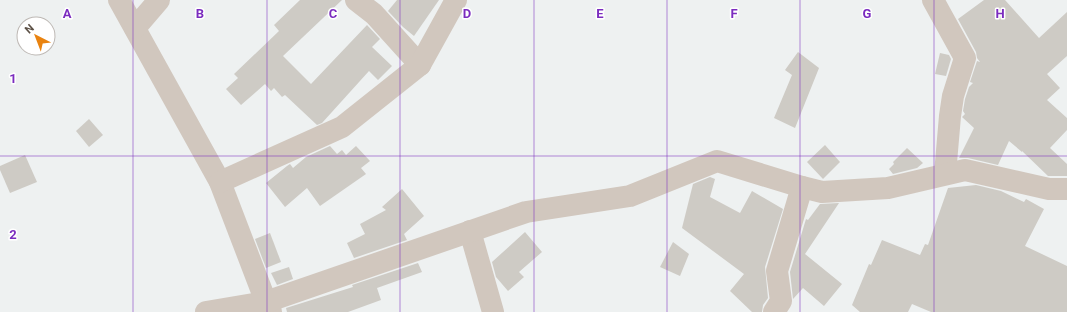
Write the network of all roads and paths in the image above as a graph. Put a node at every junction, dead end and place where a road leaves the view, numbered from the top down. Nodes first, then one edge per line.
1 (119, 0) edge
2 (159, 0) edge
3 (356, 0) edge
4 (456, 0) edge
5 (933, 0) edge
6 (135, 28) junction
7 (420, 65) junction
8 (945, 174) junction
9 (220, 182) junction
10 (802, 187) junction
11 (1067, 189) edge
12 (470, 231) junction
13 (268, 307) edge
14 (206, 312) edge
15 (493, 312) edge
16 (774, 312) edge

1 - 6 street
2 - 6 street
3 - 7 street
4 - 7 street
5 - 8 street
6 - 9 street
7 - 9 street
8 - 10 street
8 - 11 street
9 - 13 street
10 - 12 street
10 - 16 street
12 - 13 street
12 - 15 street
13 - 14 street

